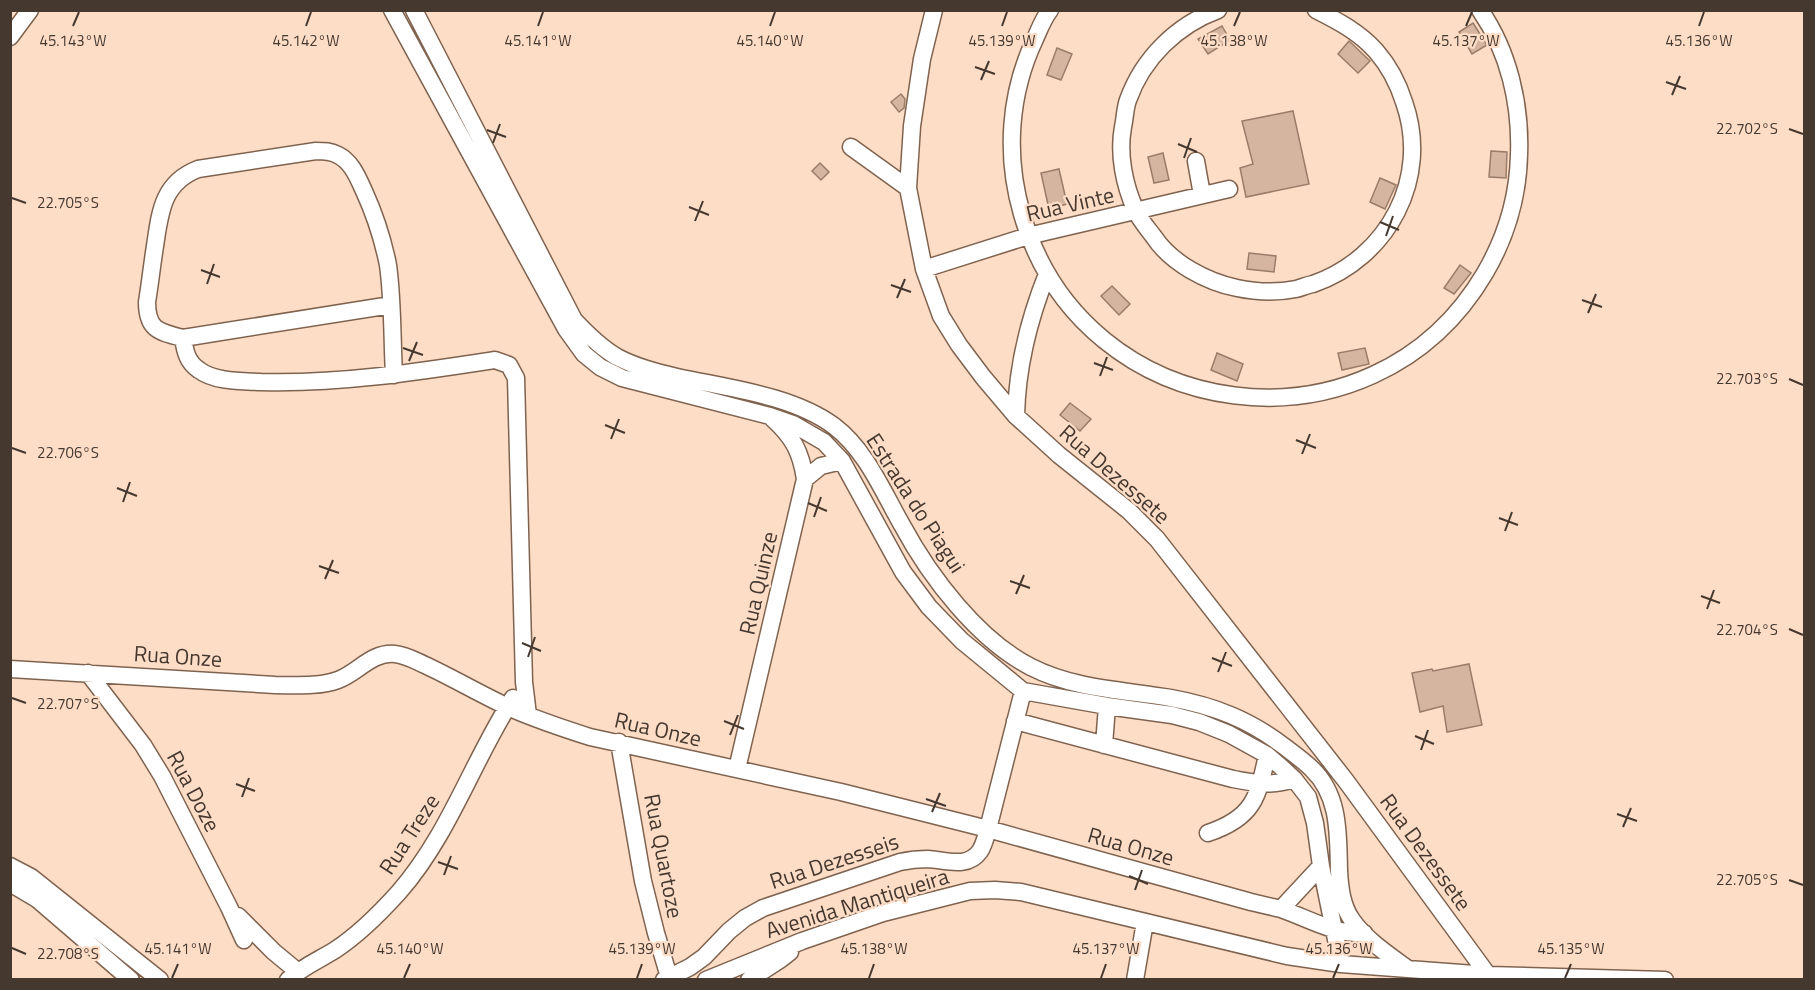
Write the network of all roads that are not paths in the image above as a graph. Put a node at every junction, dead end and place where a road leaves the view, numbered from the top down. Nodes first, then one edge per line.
1 (30, 10) edge
2 (392, 10) edge
3 (414, 10) edge
4 (934, 10) edge
5 (1050, 10) edge
6 (1218, 10) edge
7 (1316, 10) edge
8 (1480, 10) edge
9 (10, 38) edge
10 (851, 147) dead end
11 (1196, 161) dead end
12 (908, 188) junction
13 (1229, 189) dead end
14 (1202, 195) junction
15 (1136, 212) junction
16 (1028, 236) junction
17 (924, 269) junction
18 (1047, 274) junction
19 (391, 305) junction
20 (183, 338) junction
21 (394, 375) junction
22 (770, 416) junction
23 (1016, 416) junction
24 (842, 461) junction
25 (805, 479) junction
26 (10, 669) edge
27 (88, 673) junction
28 (524, 682) junction
29 (1023, 691) junction
30 (507, 706) junction
31 (1107, 706) junction
32 (528, 715) junction
33 (1015, 721) junction
34 (619, 742) junction
35 (1104, 746) junction
36 (1267, 755) junction
37 (737, 770) junction
38 (1294, 779) junction
39 (1261, 784) junction
40 (988, 829) junction
41 (1208, 833) dead end
42 (10, 866) edge
43 (1321, 866) junction
44 (10, 883) edge
45 (229, 907) junction
46 (1281, 909) junction
47 (1145, 922) junction
48 (1333, 929) junction
49 (1364, 933) junction
50 (244, 940) dead end
51 (802, 941) junction
52 (1341, 964) junction
53 (1408, 969) junction
54 (293, 975) edge
55 (1488, 975) junction
56 (667, 978) edge
57 (131, 980) edge
58 (160, 980) edge
59 (706, 980) edge
60 (749, 980) edge
61 (1135, 980) edge
62 (1665, 980) edge

1 - 9 street
2 - 22 street
3 - 49 street, Estrada do Piagui
4 - 12 street, Rua Dezessete
5 - 16 street
6 - 15 street
7 - 15 street
8 - 18 street
10 - 12 street
11 - 14 street
12 - 17 street, Rua Dezessete
13 - 14 street, Rua Vinte
14 - 15 street, Rua Vinte
15 - 16 street, Rua Vinte
16 - 17 street, Rua Vinte
16 - 18 street
17 - 23 street, Rua Dezessete
18 - 23 street
19 - 20 street
19 - 20 street
19 - 21 street
20 - 21 street
21 - 28 street
22 - 24 street
22 - 25 street, Rua Quinze
23 - 55 street, Rua Dezessete
24 - 25 street
24 - 29 street
25 - 37 street, Rua Quinze
26 - 27 street, Rua Onze
27 - 30 street, Rua Onze
27 - 45 street, Rua Doze
28 - 30 street, Rua Treze
28 - 32 street
29 - 31 street
29 - 33 street, Rua Dezesseis
30 - 32 street, Rua Onze
30 - 54 street, Rua Treze
31 - 35 street
31 - 36 street
32 - 34 street, Rua Onze
33 - 35 street
33 - 40 street, Rua Dezesseis
34 - 37 street, Rua Onze
34 - 56 street, Rua Quartoze
35 - 39 street
36 - 38 street
36 - 39 street
37 - 40 street, Rua Onze
38 - 39 street
38 - 43 street
39 - 41 street
40 - 46 street, Rua Onze
40 - 56 street, Rua Dezesseis
42 - 58 street
43 - 46 street
43 - 48 street
44 - 57 street
45 - 50 street, Rua Doze
45 - 54 street
46 - 48 street, Rua Onze
47 - 51 street, Avenida Mantiqueira
47 - 52 street, Avenida Mantiqueira
47 - 61 street
48 - 49 street, Rua Onze
48 - 52 street
49 - 53 street, Estrada do Piagui
51 - 59 street, Avenida Mantiqueira
51 - 60 street
52 - 53 street, Avenida Mantiqueira
53 - 55 street, Avenida Mantiqueira
55 - 62 street, Avenida Mantiqueira

